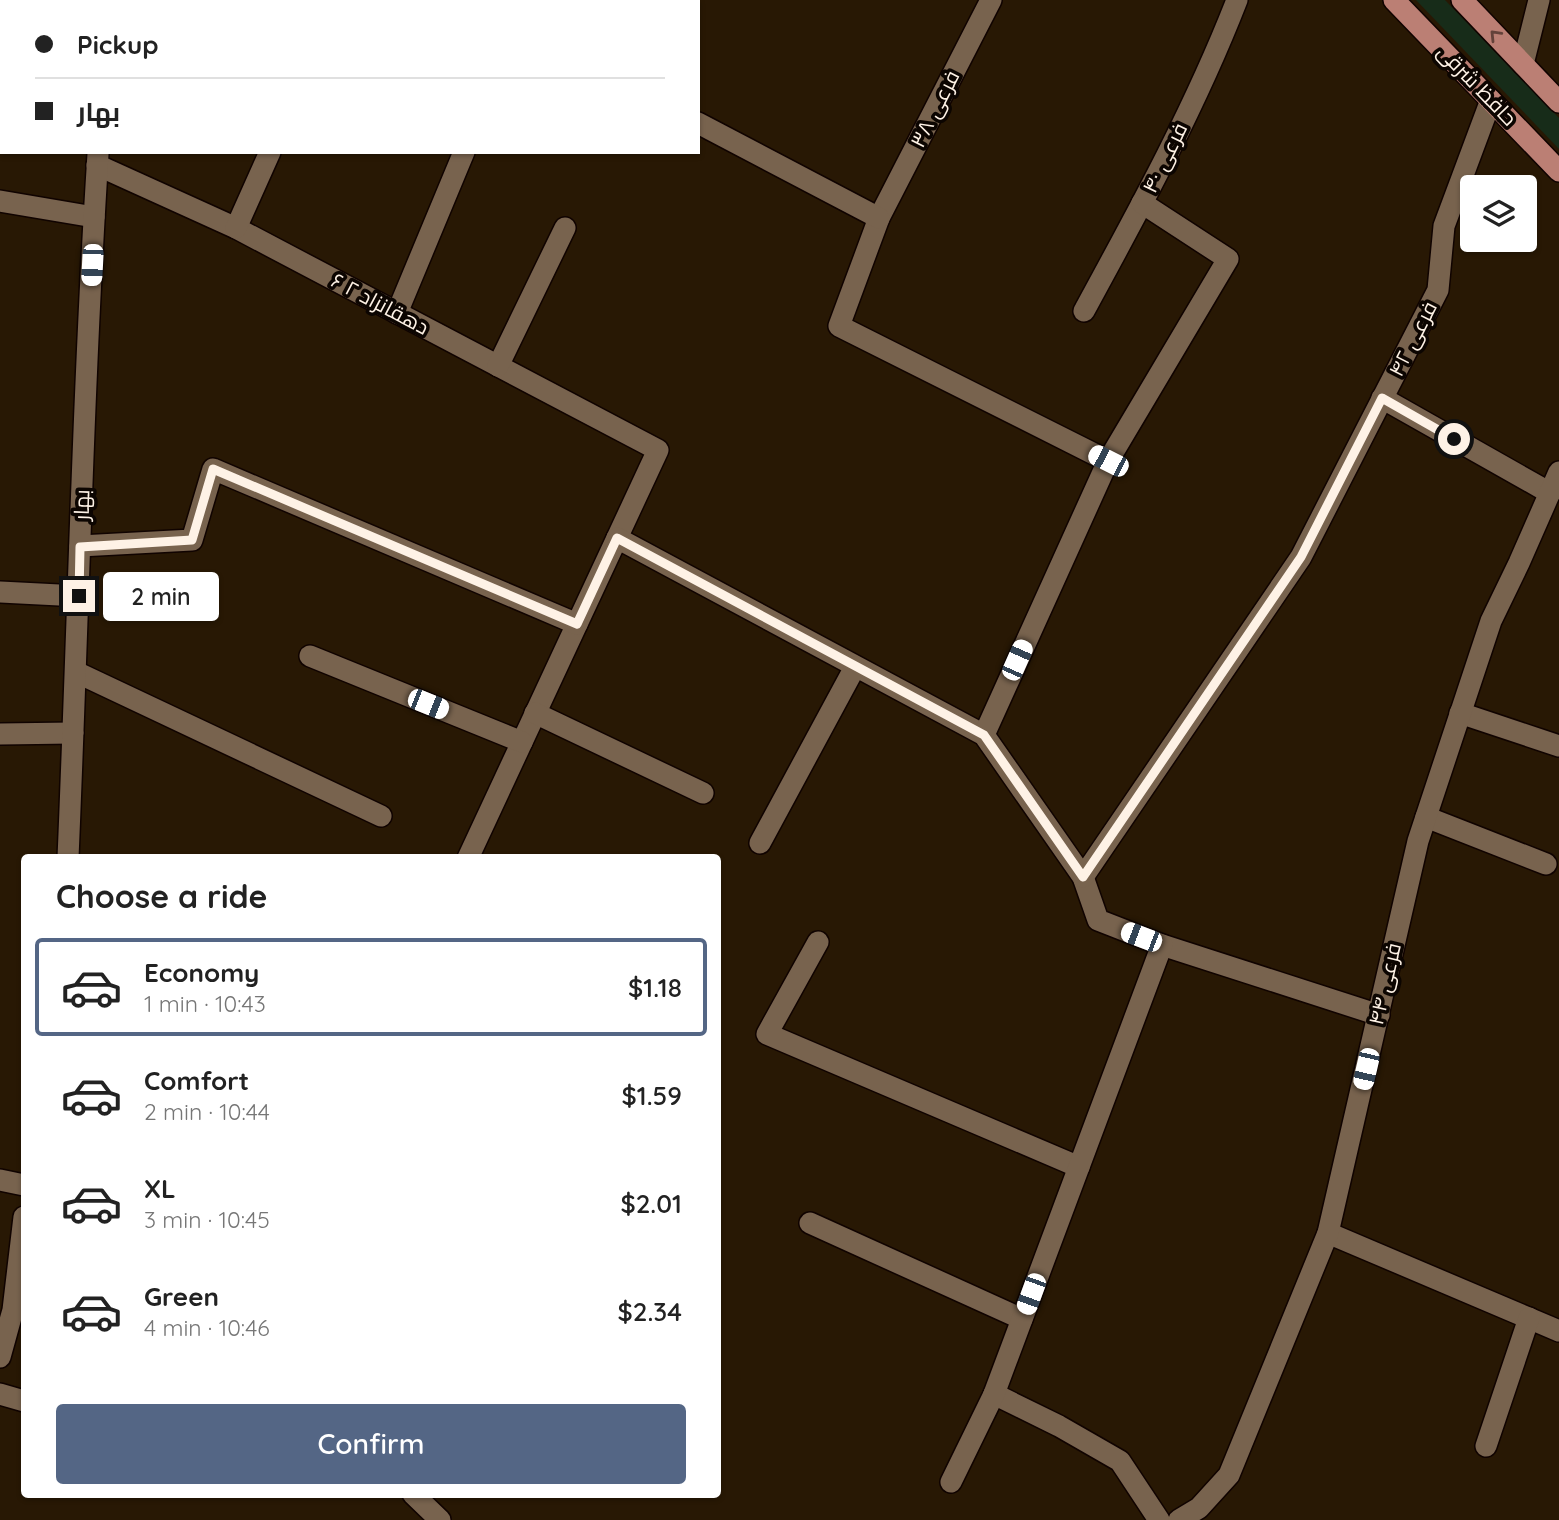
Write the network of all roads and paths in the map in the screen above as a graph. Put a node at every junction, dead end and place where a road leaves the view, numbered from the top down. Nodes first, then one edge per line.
1 (991, 0) edge
2 (1237, 0) edge
3 (1394, 0) edge
4 (1462, 0) edge
5 (1539, 0) edge
6 (1523, 64) junction
7 (1491, 100) junction
8 (1559, 102) edge
9 (700, 124) edge
10 (269, 154) edge
11 (463, 154) edge
12 (98, 159) edge
13 (1559, 171) edge
14 (0, 201) edge
15 (1142, 203) junction
16 (94, 217) junction
17 (879, 218) junction
18 (236, 228) junction
19 (565, 228) dead end
20 (1084, 311) dead end
21 (397, 313) junction
22 (498, 366) junction
23 (1382, 398) junction
24 (1108, 461) junction
25 (1559, 472) edge
26 (1550, 493) junction
27 (617, 538) junction
28 (80, 547) junction
29 (0, 592) edge
30 (79, 596) junction
31 (577, 624) junction
32 (310, 656) dead end
33 (855, 667) junction
34 (76, 672) junction
35 (535, 713) junction
36 (1460, 713) junction
37 (73, 733) junction
38 (0, 734) edge
39 (984, 735) junction
40 (522, 742) junction
41 (1559, 746) edge
42 (703, 793) dead end
43 (381, 816) dead end
44 (1426, 817) junction
45 (760, 843) dead end
46 (68, 854) edge
47 (470, 854) edge
48 (1546, 864) dead end
49 (1083, 877) junction
50 (818, 942) dead end
51 (1162, 946) junction
52 (1379, 1015) junction
53 (1079, 1167) junction
54 (0, 1180) edge
55 (21, 1184) edge
56 (810, 1223) dead end
57 (21, 1228) edge
58 (1328, 1233) junction
59 (9, 1274) edge
60 (1529, 1318) junction
61 (1022, 1319) junction
62 (1559, 1331) edge
63 (0, 1357) edge
64 (0, 1394) edge
65 (994, 1394) junction
66 (21, 1400) edge
67 (1486, 1446) dead end
68 (951, 1482) dead end
69 (417, 1498) edge
70 (440, 1520) edge
71 (1159, 1520) edge
72 (1179, 1520) edge

1 - 17 street, فرعی ۳۸
2 - 15 street, فرعی ۴۰
3 - 7 main road, حافظ شرقی
6 -> 4 main road
5 - 6 street
6 - 8 main road
7 - 13 main road, حافظ شرقی
7 - 23 street, فرعی ۴۲
9 - 17 street
10 - 18 street
11 - 21 street
12 - 16 street, بهار
12 - 18 street, ۶ دهقانزاد ۲
14 - 16 street
15 - 20 street, فرعی ۴۰
15 - 24 street
16 - 28 street, بهار
17 - 24 street, فرعی ۳۸
18 - 21 street, ۶ دهقانزاد ۲
19 - 22 street
21 - 22 street, ۶ دهقانزاد ۲
22 - 27 street, ۶ دهقانزاد ۲
23 - 26 street
23 - 49 street, فرعی ۴۲
24 - 39 street
25 - 26 street, فرعی ۴۴
26 - 36 street, فرعی ۴۴
27 - 31 street
27 - 33 street
28 - 30 street, بهار
28 - 31 street
29 - 30 street
30 - 34 street, بهار
31 - 35 street
32 - 40 street
33 - 39 street
33 - 45 street
34 - 37 street, بهار
34 - 43 street
35 - 40 street
35 - 42 street
36 - 41 street
36 - 44 street, فرعی ۴۴
37 - 38 street
37 - 46 street, بهار
39 - 49 street
40 - 47 street
44 - 48 street
44 - 52 street, فرعی ۴۴
49 - 51 street
50 - 53 street
51 - 52 street
51 - 53 street
52 - 58 street, فرعی ۴۴
53 - 61 street
54 - 55 street
56 - 61 street
57 - 59 street
58 - 60 street
58 - 72 street, فرعی ۴۴
59 - 63 street
60 - 62 street
60 - 67 street
61 - 65 street
64 - 66 street
65 - 68 street
65 - 71 street
69 - 70 street

